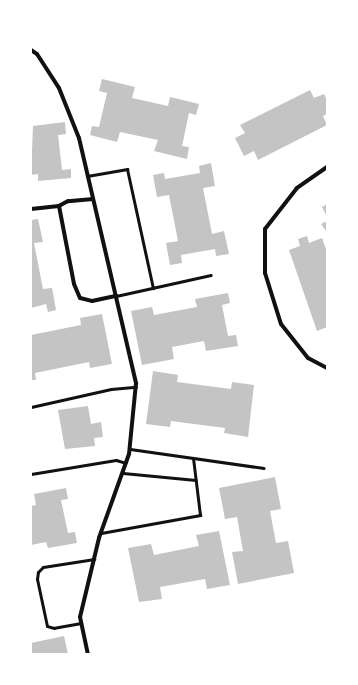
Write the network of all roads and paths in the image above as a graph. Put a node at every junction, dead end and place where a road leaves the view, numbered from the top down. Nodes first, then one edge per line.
1 (31, 50) edge
2 (327, 167) edge
3 (87, 176) junction
4 (93, 199) junction
5 (59, 206) junction
6 (31, 209) edge
7 (211, 275) dead end
8 (153, 288) junction
9 (116, 296) junction
10 (327, 368) edge
11 (136, 387) junction
12 (31, 407) edge
13 (130, 448) junction
14 (193, 458) junction
15 (126, 463) junction
16 (264, 468) dead end
17 (123, 473) junction
18 (31, 474) edge
19 (196, 480) junction
20 (101, 533) junction
21 (94, 559) junction
22 (81, 623) junction
23 (88, 654) edge

1 - 3 street
2 - 10 street
3 - 4 street
3 - 8 lane
4 - 5 street
4 - 9 street
5 - 6 street
5 - 9 street
7 - 8 lane
8 - 9 lane
9 - 11 street
11 - 12 lane
11 - 13 street
13 - 14 lane
13 - 15 street
14 - 16 lane
14 - 19 lane
15 - 17 street
15 - 18 lane
17 - 19 lane
17 - 20 street
19 - 20 lane
20 - 21 street
21 - 22 street
21 - 22 lane
22 - 23 street

